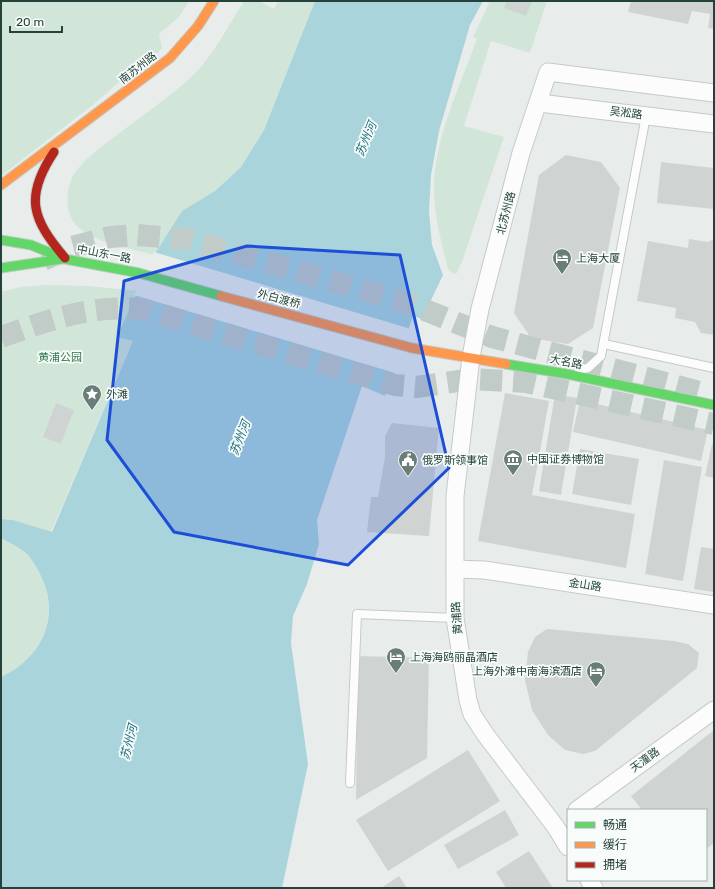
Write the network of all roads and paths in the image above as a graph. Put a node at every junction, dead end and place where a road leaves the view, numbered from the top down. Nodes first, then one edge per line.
1 (214, 1) edge
2 (714, 93) edge
3 (539, 103) junction
4 (646, 116) junction
5 (714, 124) edge
6 (63, 140) junction
7 (1, 185) edge
8 (1, 240) edge
9 (65, 259) junction
10 (1, 268) edge
11 (139, 273) joint
12 (604, 344) junction
13 (412, 348) joint
14 (471, 357) junction
15 (714, 368) edge
16 (567, 374) junction
17 (714, 405) edge
18 (455, 569) junction
19 (714, 605) edge
20 (455, 618) junction
21 (714, 710) edge
22 (350, 783) dead end
23 (578, 809) edge
24 (561, 821) edge
25 (567, 843) edge

1 - 6 street, 南苏州路
2 - 3 street, 北苏州路
3 - 4 street, 吴淞路
3 - 14 street, 北苏州路
4 - 5 street, 吴淞路
4 - 12 lane
6 - 7 street, 南苏州路
6 - 9 street, 南苏州路
8 - 9 street, 中山东一路
9 - 10 street, 中山东一路
9 - 11 street, 中山东一路
11 - 13 street, 外白渡桥
12 - 15 lane
12 - 16 lane
13 - 14 street, 大名路
14 - 16 street, 大名路
14 - 18 street, 黄浦路
16 - 17 street, 大名路
18 - 19 street, 金山路
18 - 20 street, 黄浦路
20 - 22 lane
20 - 24 street, 黄浦路
21 - 23 street, 天潼路
24 - 25 street, 黄浦路

